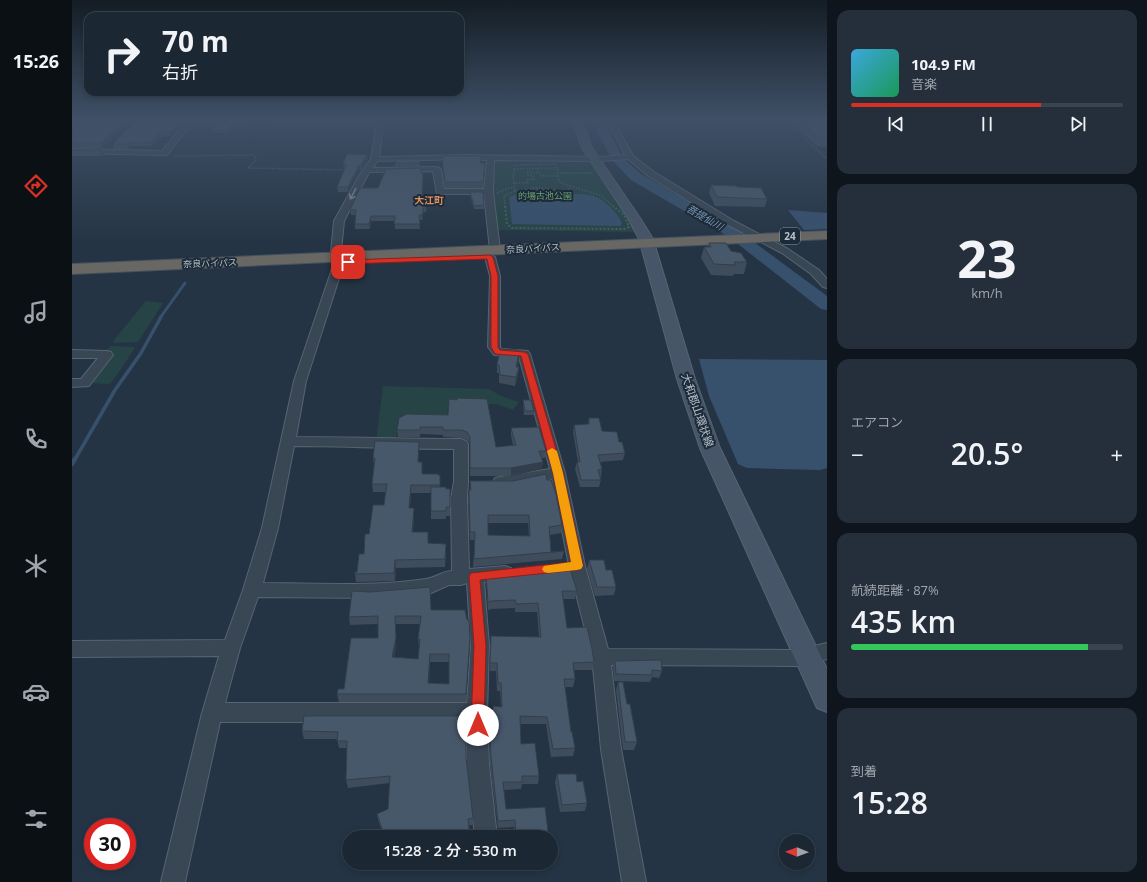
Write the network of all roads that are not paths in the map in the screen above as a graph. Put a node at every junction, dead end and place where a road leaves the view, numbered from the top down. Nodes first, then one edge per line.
1 (374, 161) edge
2 (490, 161) edge
3 (537, 161) edge
4 (591, 161) edge
5 (609, 161) edge
6 (634, 161) edge
7 (592, 165) junction
8 (368, 170) junction
9 (491, 192) junction
10 (827, 235) edge
11 (827, 240) edge
12 (761, 241) junction
13 (648, 246) junction
14 (492, 253) junction
15 (337, 260) junction
16 (72, 269) edge
17 (72, 276) edge
18 (827, 285) edge
19 (72, 354) edge
20 (72, 383) edge
21 (288, 441) junction
22 (558, 473) junction
23 (474, 482) junction
24 (522, 572) edge
25 (468, 577) junction
26 (252, 590) junction
27 (72, 648) edge
28 (231, 648) junction
29 (827, 651) edge
30 (808, 656) junction
31 (601, 657) junction
32 (827, 699) edge
33 (477, 712) junction
34 (212, 713) junction
35 (485, 830) edge
36 (173, 882) edge
37 (634, 882) edge

1 - 8 street
2 - 9 street
3 - 7 street
4 - 7 main road, 大和郡山環状線
5 - 7 street
6 - 12 street
7 - 13 main road, 大和郡山環状線
8 - 9 street
8 -> 15 street
9 - 14 street
10 - 12 highway, 奈良バイパス / 24
11 - 12 highway, 奈良バイパス / 24
12 - 13 highway, 奈良バイパス / 24
12 - 18 street
13 - 14 highway, 奈良バイパス / 24
13 - 30 main road, 大和郡山環状線
14 - 15 highway, 奈良バイパス / 24
14 - 22 street
15 - 16 highway, 奈良バイパス / 24
15 - 17 highway, 奈良バイパス / 24
15 - 21 street
19 - 20 street
21 - 23 street
21 - 26 street
22 - 23 street
22 - 31 street
23 - 25 street
24 - 25 street
25 - 26 street
25 - 33 street
26 - 28 street
27 - 28 street
28 - 34 street
29 - 30 street
30 - 31 street
30 - 32 main road, 大和郡山環状線
31 - 37 street
33 - 34 street
33 - 35 street
34 - 36 street

